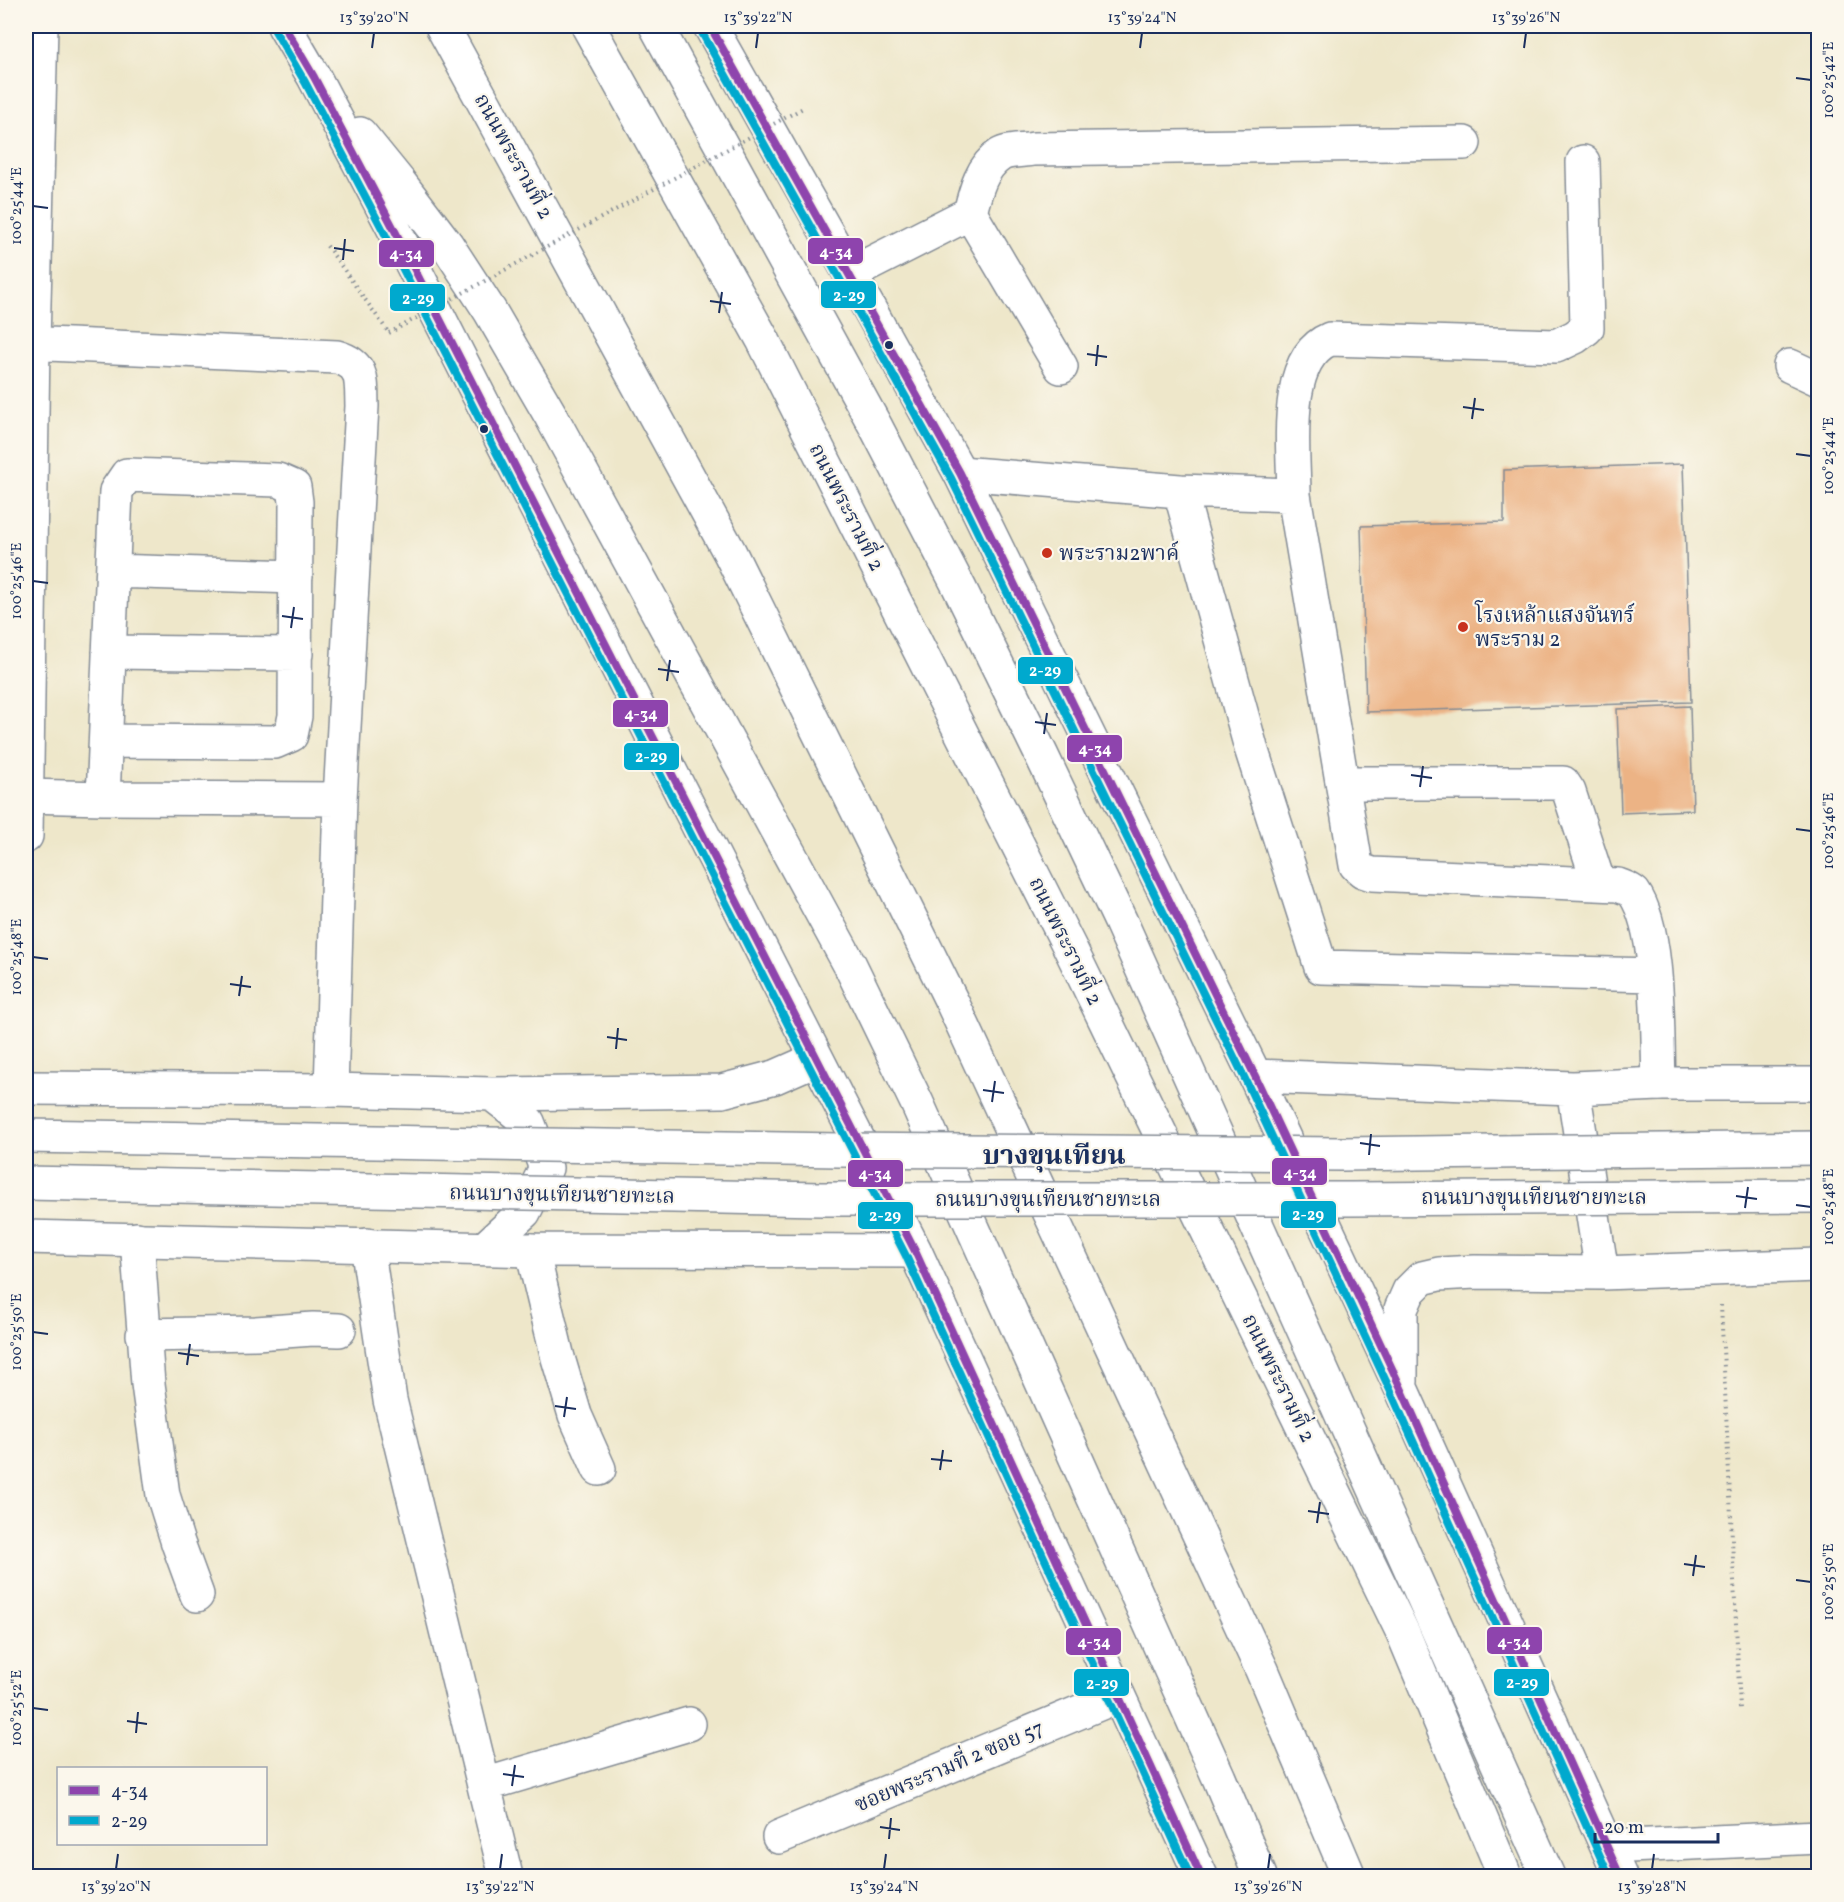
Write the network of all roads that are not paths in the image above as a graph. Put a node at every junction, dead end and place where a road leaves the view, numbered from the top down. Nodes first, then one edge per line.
1 (41, 26) edge
2 (284, 26) edge
3 (442, 26) edge
4 (588, 26) edge
5 (656, 26) edge
6 (710, 26) edge
7 (314, 77) junction
8 (1464, 143) dead end
9 (1583, 162) dead end
10 (970, 213) junction
11 (850, 274) junction
12 (29, 343) edge
13 (1061, 367) dead end
14 (960, 473) junction
15 (1180, 491) junction
16 (1294, 495) junction
17 (112, 571) junction
18 (296, 577) junction
19 (109, 652) junction
20 (296, 654) junction
21 (106, 741) junction
22 (1342, 783) junction
23 (26, 796) edge
24 (103, 798) junction
25 (340, 799) junction
26 (26, 836) edge
27 (1599, 884) junction
28 (1655, 975) junction
29 (816, 1059) junction
30 (1255, 1076) junction
31 (1659, 1084) junction
32 (1818, 1084) edge
33 (26, 1088) edge
34 (1573, 1088) junction
35 (331, 1090) junction
36 (492, 1094) junction
37 (26, 1136) edge
38 (1818, 1148) edge
39 (26, 1183) edge
40 (1818, 1196) edge
41 (26, 1237) edge
42 (137, 1239) junction
43 (367, 1245) junction
44 (485, 1248) junction
45 (532, 1250) junction
46 (915, 1251) junction
47 (1818, 1265) edge
48 (1602, 1273) junction
49 (339, 1330) dead end
50 (143, 1335) junction
51 (1401, 1388) junction
52 (599, 1469) dead end
53 (197, 1595) dead end
54 (1118, 1696) junction
55 (689, 1724) dead end
56 (484, 1785) junction
57 (779, 1837) dead end
58 (1818, 1837) edge
59 (1608, 1846) junction
60 (506, 1876) edge
61 (1201, 1876) edge
62 (1260, 1876) edge
63 (1349, 1876) edge
64 (1505, 1876) edge
65 (1548, 1876) edge
66 (1620, 1876) edge

1 - 12 main road
2 - 7 main road
3 - 63 main road, ถนนพระรามที่ 2
4 - 64 main road, ถนนพระรามที่ 2
5 - 65 main road, bridge
6 - 11 main road
7 - 29 main road
7 - 62 main road, bridge
8 - 10 main road
9 - 16 main road
10 - 11 main road
10 - 13 main road
11 - 14 main road
12 - 23 main road
12 - 25 main road
14 - 15 main road
14 - 30 main road
15 - 16 main road
15 - 28 main road
16 - 22 main road
17 - 18 main road
17 - 18 main road
17 - 19 main road
18 - 20 main road
19 - 20 main road
19 - 21 main road
20 - 21 main road
21 - 24 main road
22 - 27 main road
22 - 27 main road
23 - 24 main road
23 - 26 main road
24 - 25 main road
25 - 35 main road
27 - 28 main road
28 - 31 main road
29 - 36 main road
29 - 46 main road
30 - 34 main road
30 - 51 main road
31 - 32 main road
31 - 34 main road
33 - 35 main road
34 - 48 main road
35 - 36 main road
36 - 44 main road
37 - 38 main road, ถนนบางขุนเทียนชายทะเล, bridge
39 - 40 main road, ถนนบางขุนเทียนชายทะเล, bridge
41 - 42 main road
42 - 43 main road
42 - 50 main road
43 - 44 main road
43 - 56 main road
44 - 45 main road
45 - 46 main road
45 - 52 main road
46 - 54 main road
47 - 48 main road
48 - 51 main road
49 - 50 main road
50 - 53 main road
51 - 59 main road
54 - 57 main road, ซอยพระรามที่ 2 ซอย 57
54 - 61 main road
55 - 56 main road
56 - 60 main road
58 - 59 main road
59 - 66 main road

